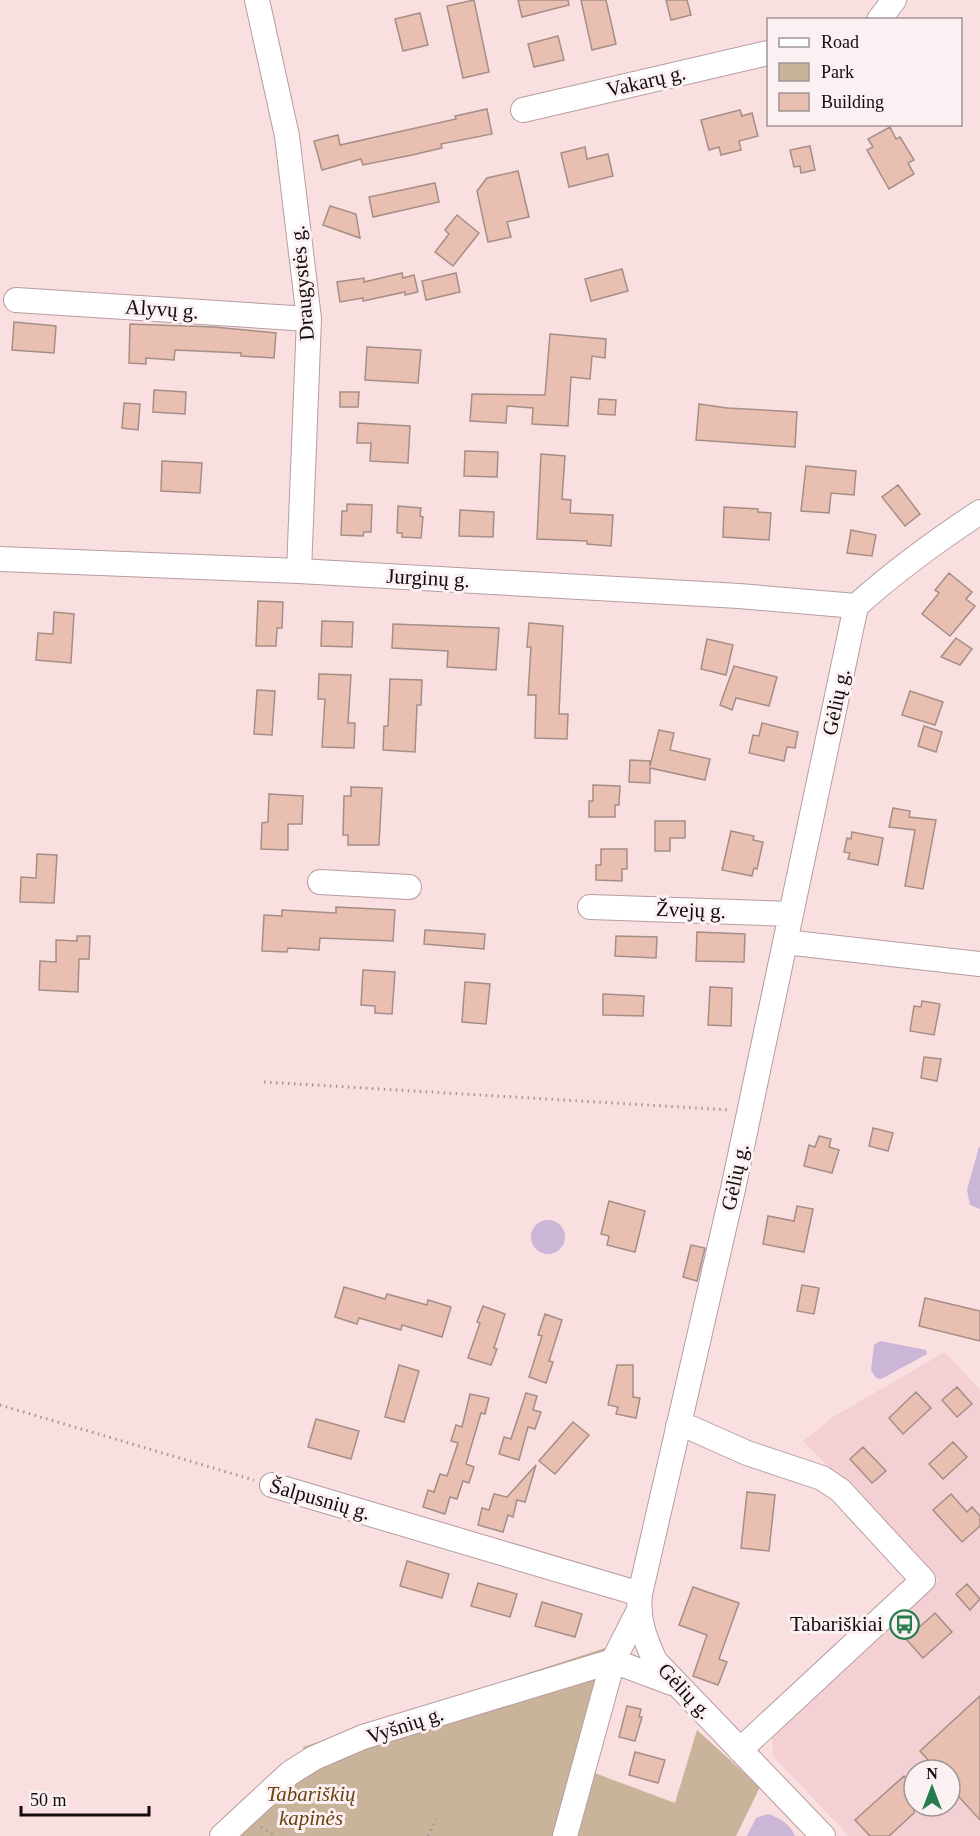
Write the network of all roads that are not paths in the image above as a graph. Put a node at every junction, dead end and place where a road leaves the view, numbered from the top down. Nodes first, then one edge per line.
1 (257, 0) edge
2 (894, 0) edge
3 (880, 18) edge
4 (767, 53) edge
5 (523, 110) dead end
6 (16, 300) dead end
7 (309, 319) junction
8 (980, 512) edge
9 (0, 559) edge
10 (299, 571) junction
11 (856, 606) junction
12 (320, 882) dead end
13 (409, 887) dead end
14 (590, 908) dead end
15 (791, 914) junction
16 (785, 942) junction
17 (980, 963) edge
18 (678, 1426) junction
19 (272, 1485) road end
20 (639, 1603) junction
21 (613, 1661) junction
22 (677, 1685) junction
23 (740, 1750) junction
24 (222, 1836) edge
25 (565, 1836) edge
26 (823, 1836) edge

1 - 7 street, Draugystės g.
2 - 3 street
4 - 5 street, Vakarų g.
6 - 7 street, Alyvų g.
7 - 10 street, Draugystės g.
8 - 11 street
9 - 10 street, Jurginų g.
10 - 11 street, Jurginų g.
11 - 15 street, Gėlių g.
12 - 13 street
14 - 15 street, Žvejų g.
15 - 16 street, Gėlių g.
16 - 17 street
16 - 18 street, Gėlių g.
18 - 20 street, Gėlių g.
18 - 23 street
19 - 20 street, Šalpusnių g.
20 - 21 street
20 - 22 street, Gėlių g.
21 - 22 street
21 - 24 street, Vyšnių g.
21 - 25 street
22 - 23 street, Gėlių g.
23 - 26 street, Gėlių g.

